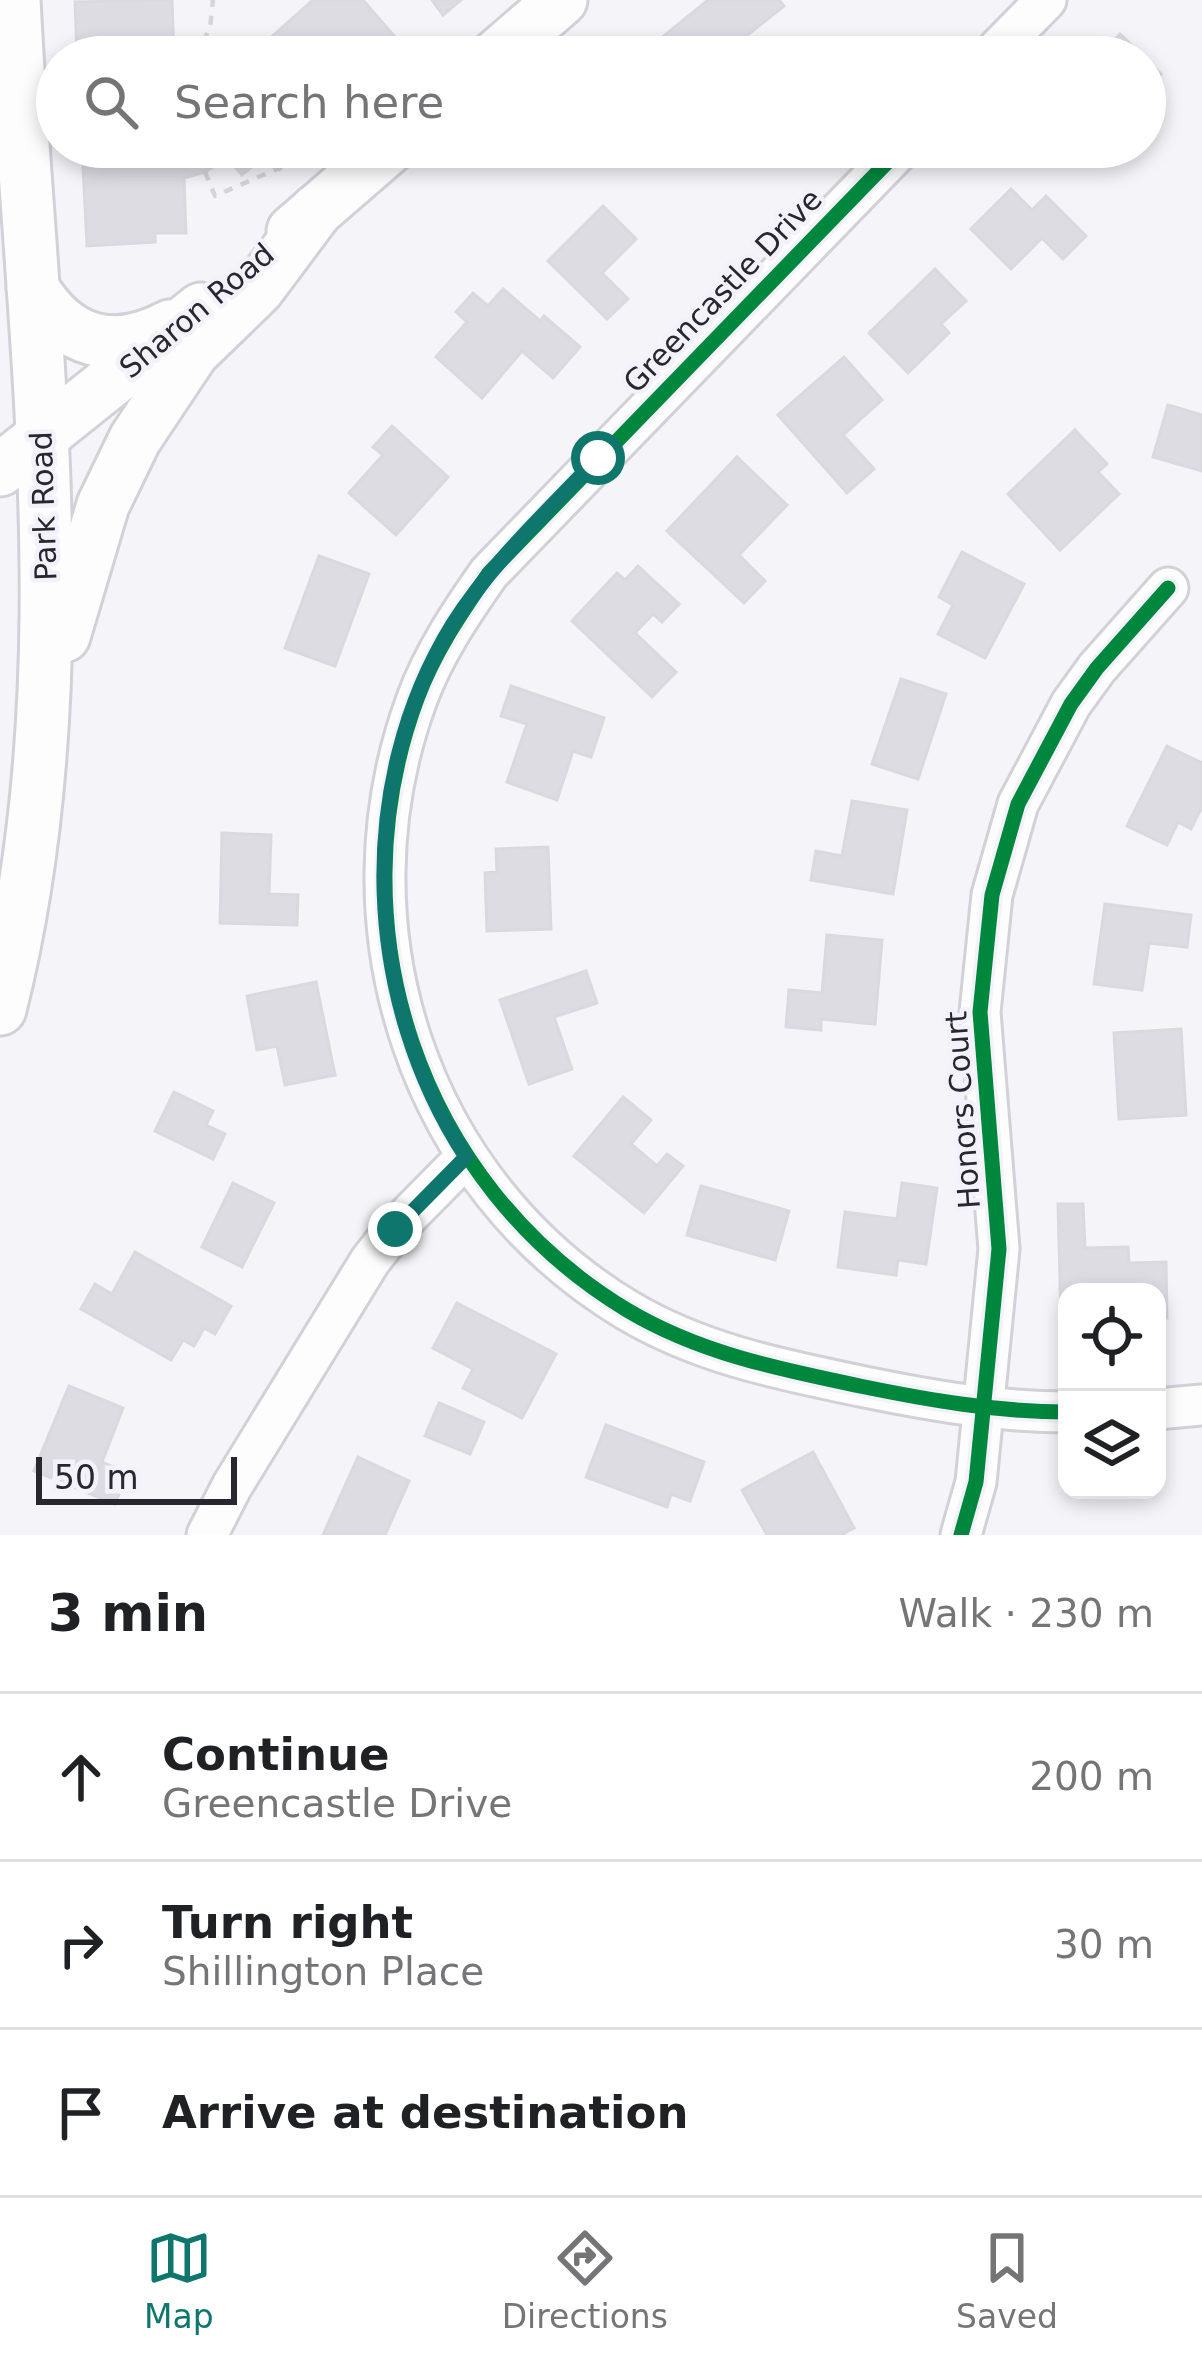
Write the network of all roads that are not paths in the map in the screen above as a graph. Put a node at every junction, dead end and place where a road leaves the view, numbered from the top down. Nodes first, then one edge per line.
1 (14, 0) edge
2 (561, 0) edge
3 (1046, 0) edge
4 (519, 36) edge
5 (1011, 36) edge
6 (348, 168) edge
7 (882, 168) edge
8 (300, 192) junction
9 (33, 288) junction
10 (197, 312) junction
11 (42, 436) junction
12 (0, 470) edge
13 (1168, 588) dead end
14 (46, 706) junction
15 (0, 1009) edge
16 (466, 1157) junction
17 (1202, 1405) edge
18 (985, 1407) junction
19 (1166, 1408) edge
20 (1058, 1411) edge
21 (207, 1535) edge
22 (961, 1535) edge

1 - 9 main road, Park Road
2 - 4 main road
3 - 5 street
6 - 8 main road, Sharon Road
7 - 16 street, Greencastle Drive
8 - 10 main road, Sharon Road
8 - 14 main road
9 - 10 main road
9 - 11 main road, Park Road
10 - 11 main road, Sharon Road
11 - 12 main road, Sharon Road
11 - 14 main road, Park Road
13 - 18 street, Honors Court
14 - 15 main road, Park Road
16 - 18 street, Greencastle Drive
16 - 21 street
17 - 19 street
18 - 20 street, Greencastle Drive
18 - 22 street, Honors Court

